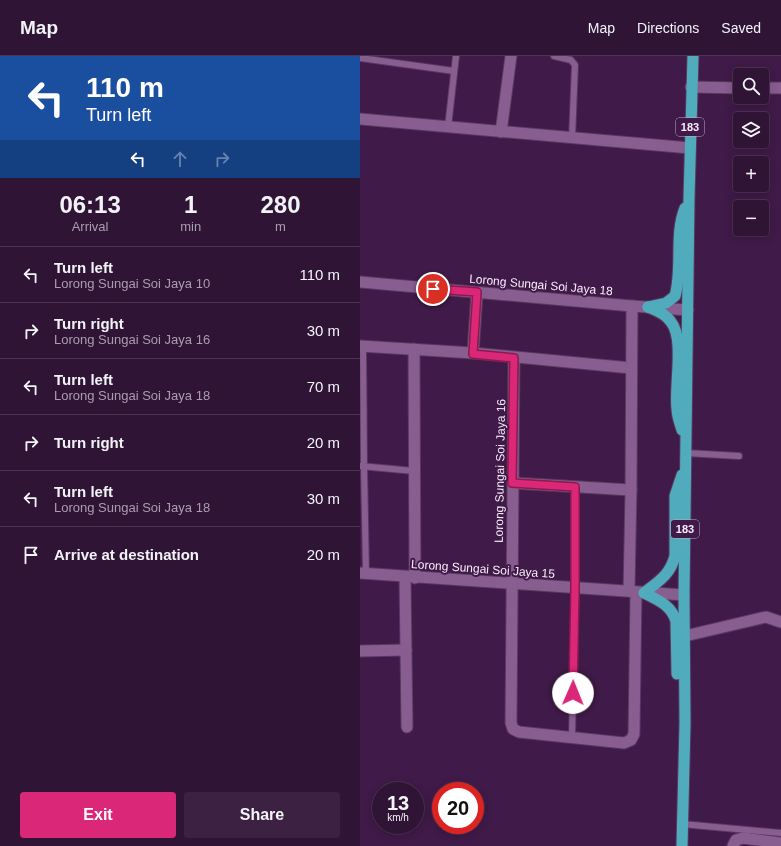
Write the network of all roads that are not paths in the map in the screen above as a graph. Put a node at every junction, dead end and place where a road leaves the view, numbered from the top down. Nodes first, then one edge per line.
1 (456, 56) edge
2 (511, 56) edge
3 (554, 56) edge
4 (693, 56) edge
5 (360, 58) edge
6 (454, 72) junction
7 (691, 87) junction
8 (733, 88) edge
9 (769, 88) edge
10 (781, 88) edge
11 (360, 119) edge
12 (448, 127) junction
13 (501, 132) junction
14 (572, 138) junction
15 (690, 148) junction
16 (689, 198) junction
17 (360, 282) edge
18 (477, 292) junction
19 (632, 306) junction
20 (648, 307) junction
21 (688, 310) junction
22 (362, 346) edge
23 (414, 349) junction
24 (473, 354) junction
25 (514, 358) junction
26 (631, 368) junction
27 (686, 454) junction
28 (739, 456) dead end
29 (362, 466) edge
30 (414, 471) junction
31 (512, 483) junction
32 (575, 487) junction
33 (631, 490) junction
34 (363, 573) edge
35 (410, 577) junction
36 (512, 584) junction
37 (575, 588) junction
38 (636, 592) junction
39 (684, 595) junction
40 (781, 622) edge
41 (685, 636) junction
42 (406, 650) junction
43 (360, 651) edge
44 (684, 723) junction
45 (407, 727) dead end
46 (572, 737) junction
47 (682, 824) junction
48 (781, 833) edge
49 (781, 843) edge
50 (682, 846) edge
51 (733, 846) edge

1 - 6 lane
2 - 13 street
3 - 14 lane
4 - 7 highway, 183
5 - 6 lane
6 - 12 lane
7 - 8 street
7 - 15 highway, 183
9 - 10 street
11 - 12 street
12 - 13 street
13 - 14 street
14 - 15 street
15 - 16 highway, 183
16 - 20 highway
16 - 21 highway, 183
17 - 18 street, Lorong Sungai Soi Jaya 18
18 - 19 street, Lorong Sungai Soi Jaya 18
18 - 24 street
19 - 20 street, Lorong Sungai Soi Jaya 18
19 - 26 street
20 - 21 street, Lorong Sungai Soi Jaya 18
20 - 27 highway
21 - 27 highway, 183
22 - 23 street
22 - 29 lane
23 - 24 street
23 - 30 street
24 - 25 street
25 - 26 street
25 - 31 street, Lorong Sungai Soi Jaya 16
26 - 33 street
27 - 28 lane
27 - 38 highway
27 - 39 highway, 183
29 - 30 lane
29 - 34 lane
30 - 35 street
31 - 32 street
31 - 36 street, Lorong Sungai Soi Jaya 16
32 - 33 street
32 - 37 lane
33 - 38 street
34 - 35 street, Lorong Sungai Soi Jaya 15
35 - 36 street, Lorong Sungai Soi Jaya 15
35 - 42 street
36 - 37 street, Lorong Sungai Soi Jaya 15
36 - 46 street, Lorong Sungai Soi Jaya 16
37 - 38 street, Lorong Sungai Soi Jaya 15
37 - 46 lane
38 - 39 street, Lorong Sungai Soi Jaya 15
38 - 44 highway
38 - 46 street, Lorong Sungai Soi Jaya 16
39 - 41 highway, 183
40 - 41 street
41 - 44 highway, 183
42 - 43 street
42 - 45 street
44 - 47 highway, 183
47 - 48 lane
47 - 50 highway, 183
49 - 51 street

